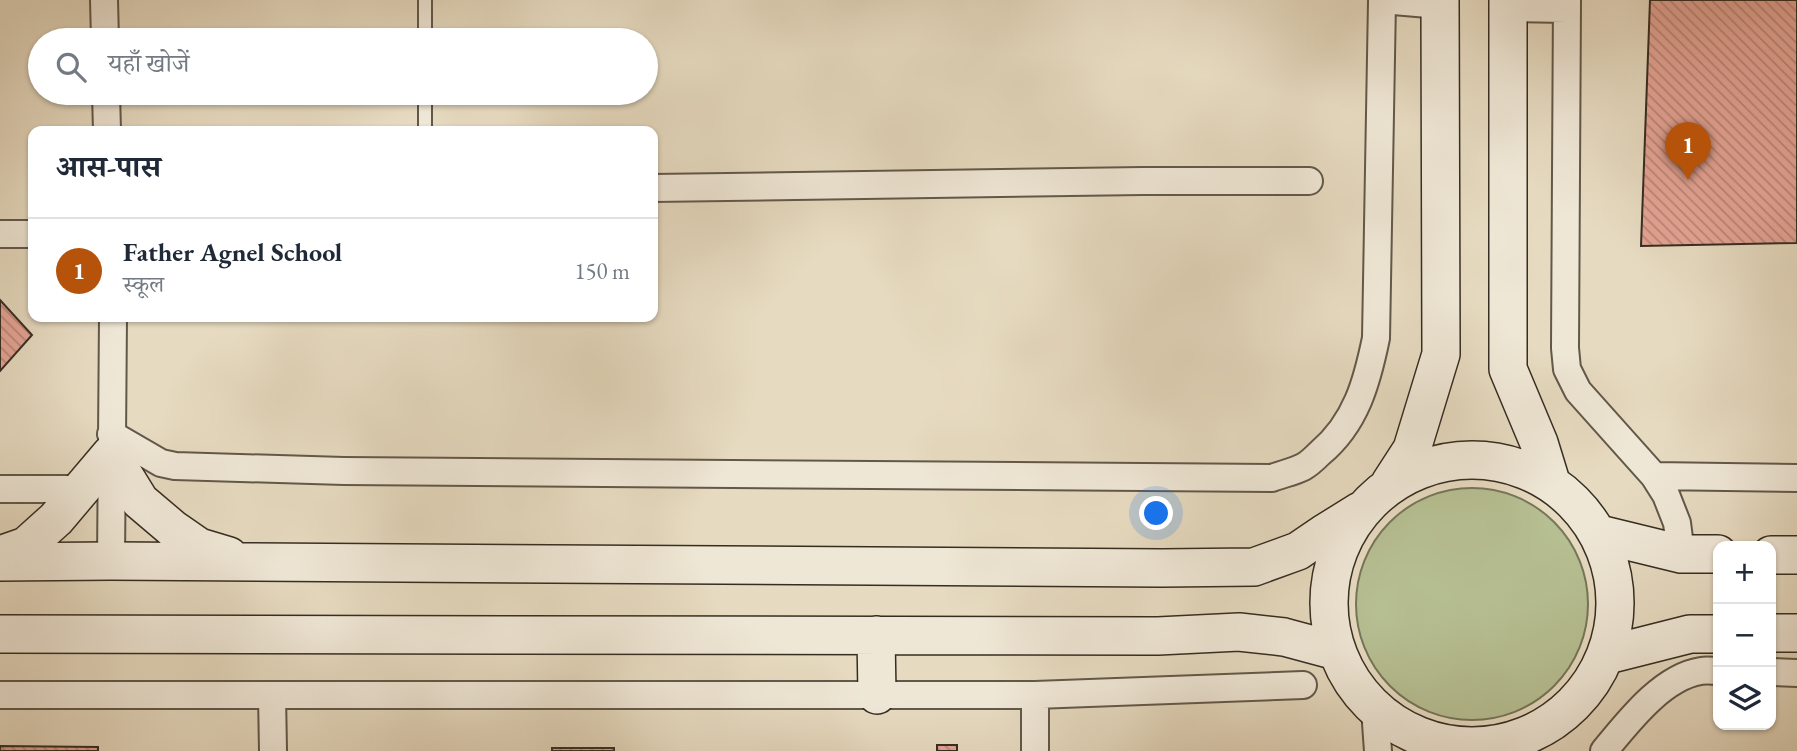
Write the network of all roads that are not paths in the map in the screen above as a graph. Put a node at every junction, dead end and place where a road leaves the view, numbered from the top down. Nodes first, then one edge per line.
1 (104, 0) edge
2 (425, 0) edge
3 (1382, 1) edge
4 (1440, 2) edge
5 (1508, 4) edge
6 (1567, 5) edge
7 (105, 28) edge
8 (425, 28) edge
9 (106, 105) edge
10 (425, 105) edge
11 (107, 126) edge
12 (425, 126) edge
13 (1309, 181) dead end
14 (658, 188) edge
15 (0, 234) edge
16 (28, 234) edge
17 (113, 322) edge
18 (111, 444) junction
19 (1654, 476) junction
20 (1797, 478) edge
21 (1551, 482) junction
22 (1391, 483) junction
23 (0, 489) edge
24 (81, 489) junction
25 (1360, 511) junction
26 (1599, 534) junction
27 (1681, 554) junction
28 (1713, 554) edge
29 (0, 555) edge
30 (1776, 555) edge
31 (1797, 555) edge
32 (111, 561) junction
33 (0, 562) edge
34 (253, 563) junction
35 (1776, 633) edge
36 (1797, 633) edge
37 (0, 634) edge
38 (1713, 634) edge
39 (876, 635) junction
40 (1336, 651) junction
41 (1607, 655) junction
42 (1713, 671) edge
43 (1776, 672) edge
44 (1797, 673) edge
45 (1303, 685) dead end
46 (0, 695) edge
47 (272, 695) junction
48 (877, 695) junction
49 (1035, 695) junction
50 (1573, 706) junction
51 (1375, 709) junction
52 (1414, 742) edge
53 (273, 751) edge
54 (1035, 751) edge
55 (1378, 751) edge
56 (1550, 751) edge
57 (1604, 751) edge

1 - 7 street
2 - 8 lane
3 - 4 street
3 - 18 street
4 - 22 street
5 - 6 street
5 - 21 street
6 - 19 street
9 - 11 street
10 - 12 lane
13 - 14 street
15 - 16 street
17 - 18 street
18 - 24 street
18 - 32 street
18 - 34 street
19 - 20 street
19 - 27 street
21 - 22 street
21 - 26 street
22 - 25 street
23 - 24 street
24 - 29 street
25 - 34 street
25 - 40 street
26 - 27 street
26 - 41 street
27 - 28 street
30 - 31 street
32 - 33 street
32 - 34 street
35 - 36 street
37 - 39 street
38 - 41 street
39 - 40 street
39 - 48 street
40 - 51 street
41 - 50 street
42 - 57 street
43 - 44 street
45 - 49 street
46 - 47 street
47 - 48 street
47 - 53 street
48 - 49 street
49 - 54 street
50 - 52 street
50 - 56 street
51 - 52 street
51 - 55 street

